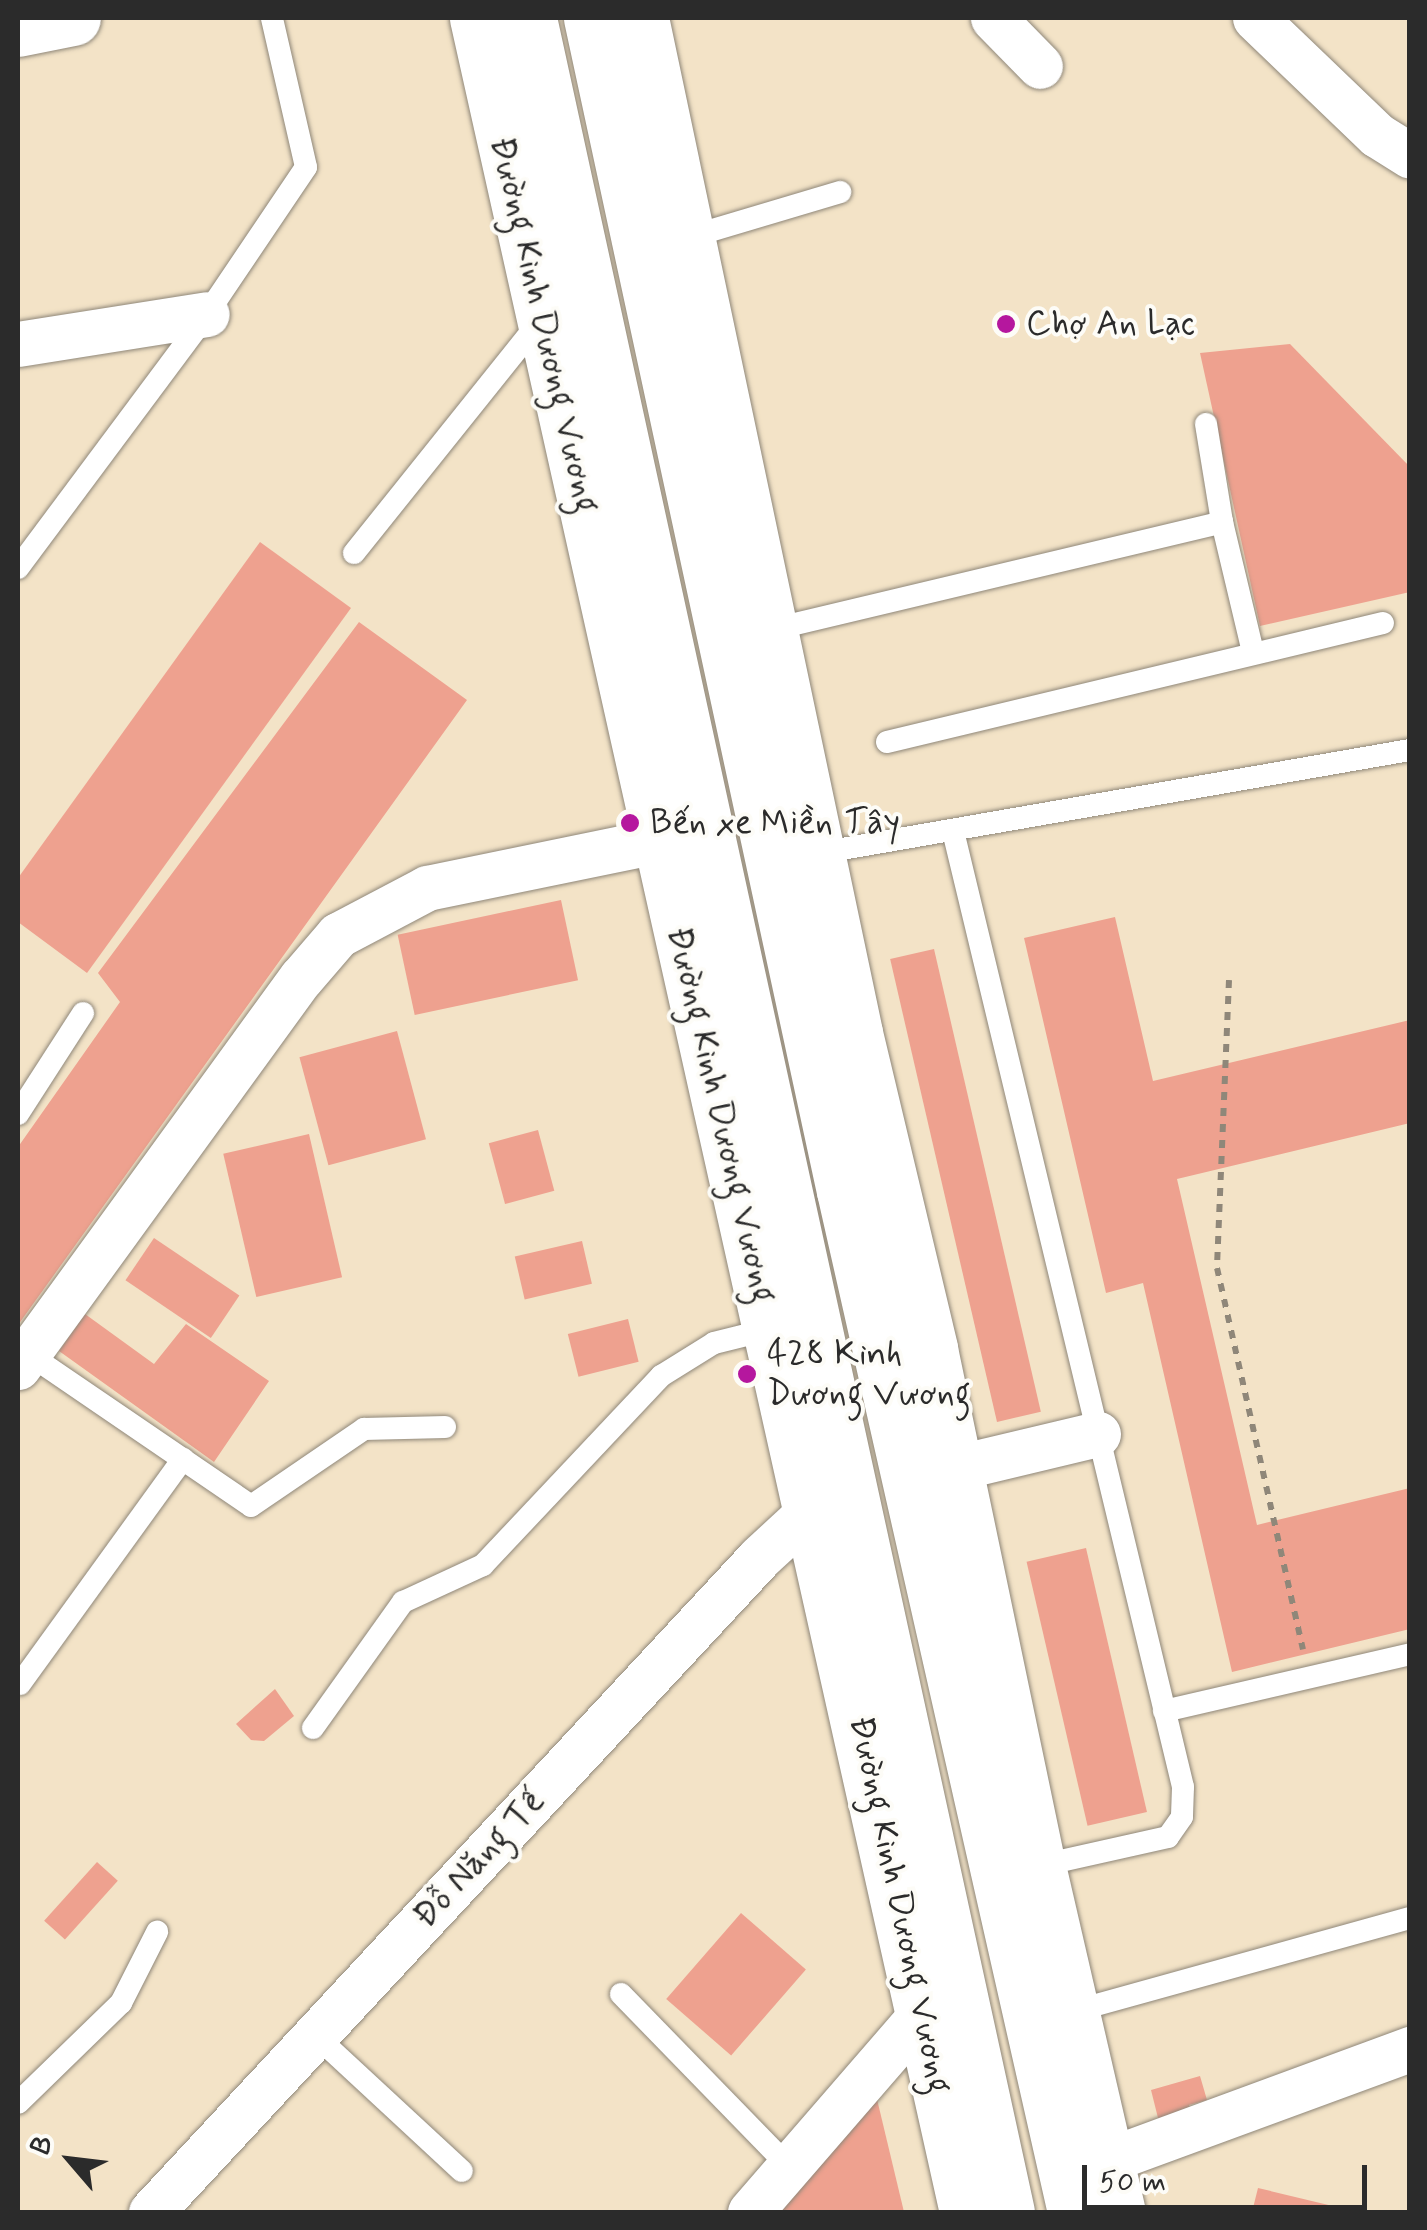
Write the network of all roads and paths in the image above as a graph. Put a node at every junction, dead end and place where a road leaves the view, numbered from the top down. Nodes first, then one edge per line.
1 (72, 18) edge
2 (272, 18) edge
3 (477, 18) edge
4 (528, 18) edge
5 (591, 18) edge
6 (641, 18) edge
7 (993, 18) edge
8 (1256, 18) edge
9 (18, 30) edge
10 (1040, 66) dead end
11 (1410, 156) edge
12 (840, 192) dead end
13 (664, 247) junction
14 (207, 314) junction
15 (542, 318) junction
16 (18, 344) edge
17 (1206, 424) dead end
18 (1222, 522) junction
19 (354, 554) dead end
20 (18, 568) edge
21 (1383, 623) dead end
22 (770, 630) junction
23 (1253, 652) junction
24 (886, 742) dead end
25 (1410, 750) edge
26 (953, 831) junction
27 (686, 842) junction
28 (797, 854) junction
29 (1229, 980) dead end
30 (83, 1013) dead end
31 (18, 1114) edge
32 (770, 1329) junction
33 (22, 1360) edge
34 (445, 1427) dead end
35 (1098, 1434) junction
36 (184, 1459) junction
37 (932, 1473) junction
38 (830, 1501) junction
39 (1410, 1654) edge
40 (1309, 1677) junction
41 (20, 1684) dead end
42 (1164, 1710) junction
43 (314, 1728) dead end
44 (1019, 1870) junction
45 (1410, 1918) edge
46 (157, 1932) dead end
47 (621, 1994) dead end
48 (942, 1994) junction
49 (1071, 2012) junction
50 (315, 2036) junction
51 (1410, 2049) edge
52 (18, 2103) edge
53 (1108, 2160) junction
54 (789, 2167) junction
55 (462, 2171) dead end
56 (151, 2212) edge
57 (750, 2212) edge
58 (967, 2212) edge
59 (1006, 2212) edge
60 (1075, 2212) edge
61 (1118, 2212) edge

1 - 9 main road
2 - 14 lane
3 - 15 main road, Đường Kinh Dương Vương
4 - 27 main road, Đường Kinh Dương Vương
5 - 13 main road
6 - 13 main road
7 - 10 street
8 - 11 street
12 - 13 lane
13 - 22 main road
13 - 28 main road
14 - 16 street
14 - 20 lane
15 - 19 lane
15 - 27 main road, Đường Kinh Dương Vương
17 - 18 lane
18 - 22 lane
18 - 23 lane
21 - 23 lane
22 - 28 main road
23 - 24 lane
25 - 26 lane
26 - 28 lane
26 - 35 lane
27 - 28 main road
27 - 32 main road, Đường Kinh Dương Vương
27 - 33 street
27 - 38 main road, Đường Kinh Dương Vương
28 - 37 main road
29 - 40 path
30 - 31 lane
32 - 38 main road, Đường Kinh Dương Vương
32 - 43 lane
33 - 36 lane
34 - 36 lane
35 - 37 street
35 - 42 lane
36 - 41 lane
37 - 38 main road
37 - 44 main road
38 - 48 main road, Đường Kinh Dương Vương
38 - 50 street, Đỗ Năng Tế
39 - 40 lane
40 - 42 lane
42 - 44 lane
44 - 49 main road
44 - 60 main road
45 - 49 lane
46 - 52 lane
47 - 54 lane
48 - 54 street
48 - 58 main road, Đường Kinh Dương Vương
48 - 59 main road, Đường Kinh Dương Vương
49 - 53 main road
50 - 55 lane
50 - 56 street, Đỗ Năng Tế
51 - 53 street
53 - 61 main road
54 - 57 street

